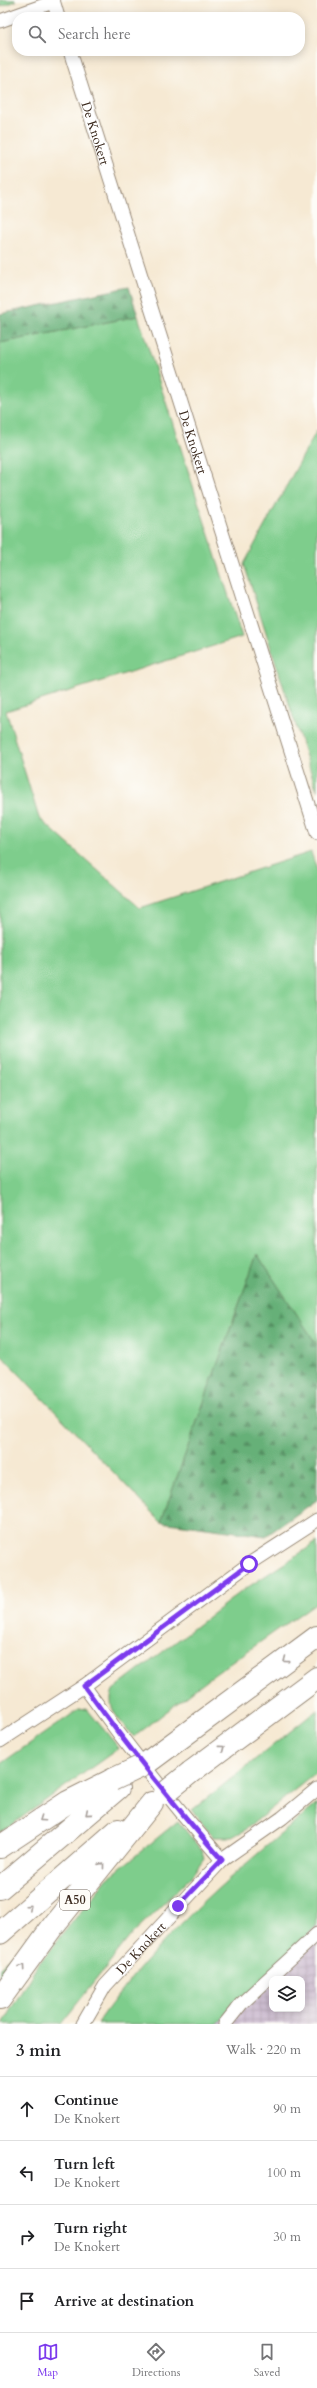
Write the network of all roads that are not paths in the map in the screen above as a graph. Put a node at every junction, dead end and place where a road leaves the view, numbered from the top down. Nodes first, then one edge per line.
1 (53, 1) edge
2 (24, 12) edge
3 (56, 12) edge
4 (12, 16) edge
5 (0, 21) edge
6 (72, 56) edge
7 (317, 834) edge
8 (317, 1520) edge
9 (317, 1637) edge
10 (317, 1678) edge
11 (84, 1686) junction
12 (0, 1741) edge
13 (115, 1784) junction
14 (317, 1789) edge
15 (158, 1798) junction
16 (0, 1847) edge
17 (222, 1860) junction
18 (0, 1888) edge
19 (0, 1933) edge
20 (317, 1934) edge
21 (0, 1999) edge
22 (83, 2024) edge
23 (225, 2024) edge

1 - 2 street
1 - 3 street
4 - 5 street
6 - 7 street, De Knokert
8 - 11 street
9 -> 13 highway
15 -> 10 highway, A50, bridge
11 - 12 street
11 - 17 street
13 -> 16 highway
13 -> 18 highway
14 - 17 street, De Knokert
19 -> 15 highway, A50
21 -> 15 highway, A50
17 - 22 street, De Knokert
20 - 23 street

